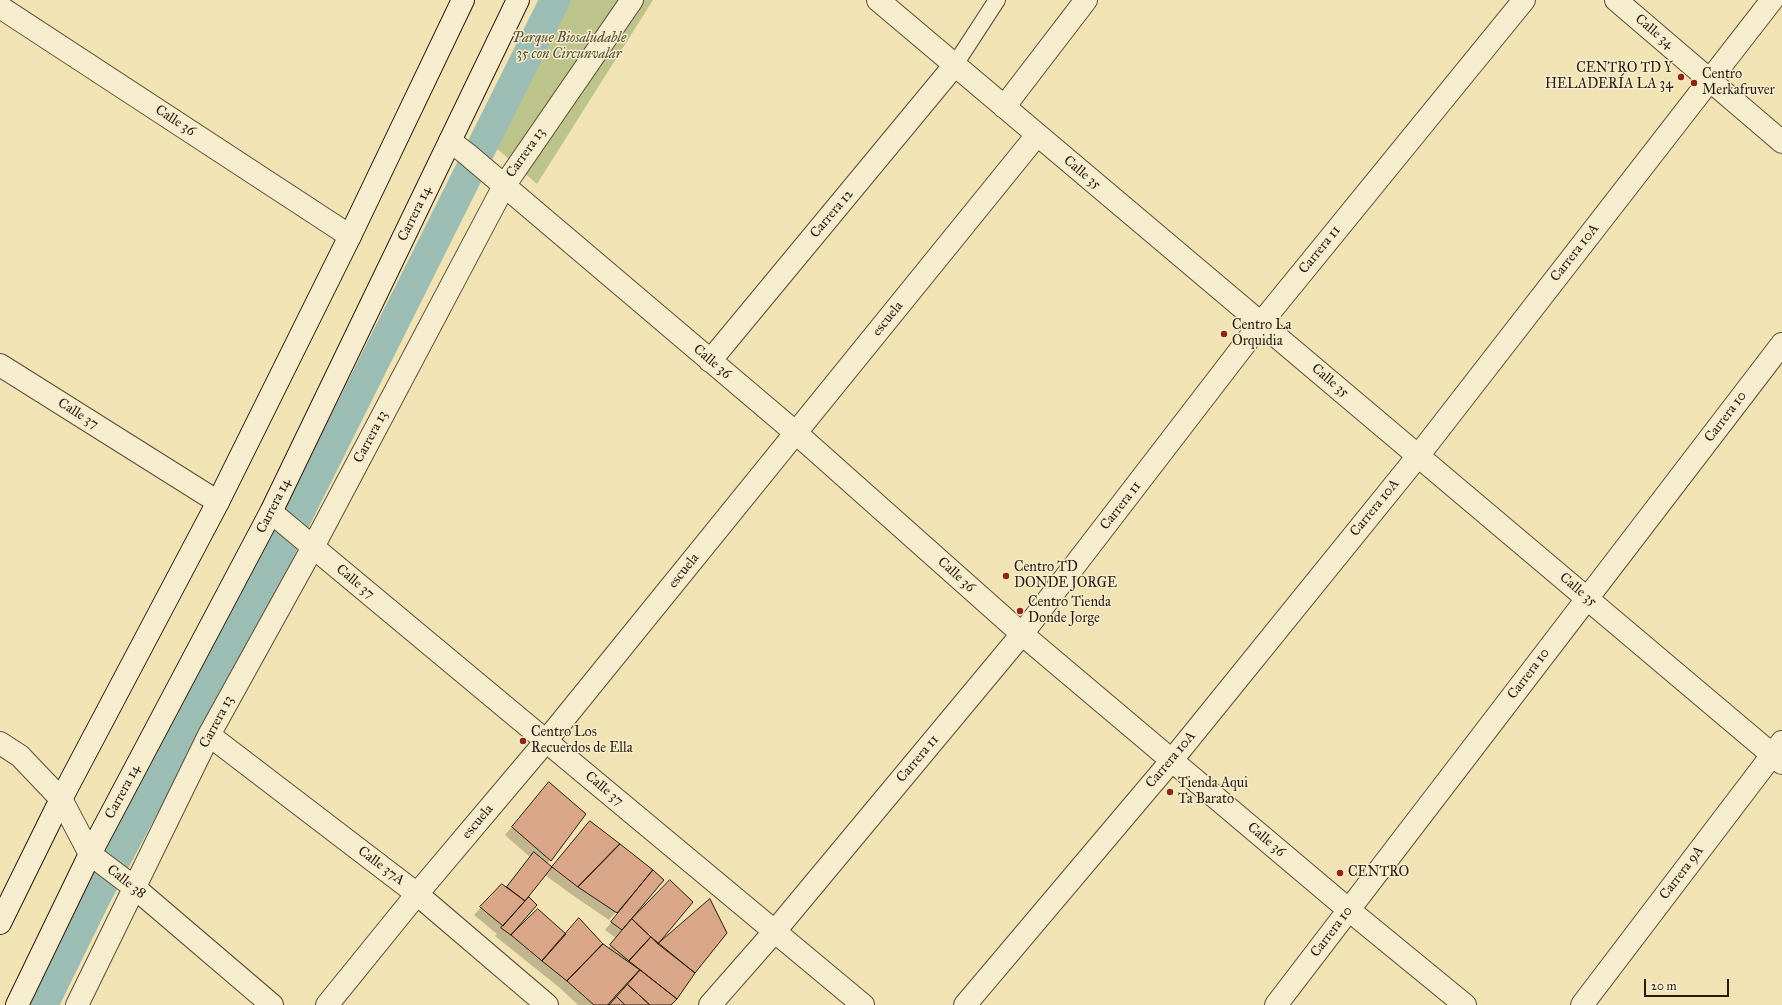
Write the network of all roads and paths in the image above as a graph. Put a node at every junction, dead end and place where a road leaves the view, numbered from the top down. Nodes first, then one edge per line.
1 (463, 0) edge
2 (518, 0) edge
3 (632, 0) edge
4 (878, 0) edge
5 (997, 0) edge
6 (1086, 0) edge
7 (1524, 0) edge
8 (1616, 0) edge
9 (1772, 0) edge
10 (5, 12) edge
11 (954, 66) junction
12 (1710, 80) junction
13 (1004, 106) junction
14 (1037, 134) junction
15 (1782, 142) edge
16 (458, 148) junction
17 (501, 183) junction
18 (350, 236) junction
19 (1261, 323) junction
20 (1782, 344) edge
21 (710, 362) junction
22 (0, 365) edge
23 (796, 433) junction
24 (1418, 456) junction
25 (218, 502) junction
26 (278, 517) junction
27 (311, 546) junction
28 (1587, 598) junction
29 (1022, 634) junction
30 (209, 735) junction
31 (546, 741) junction
32 (0, 743) edge
33 (1779, 753) edge
34 (1172, 760) junction
35 (61, 799) junction
36 (98, 860) junction
37 (131, 885) junction
38 (418, 894) junction
39 (1349, 910) junction
40 (0, 923) edge
41 (775, 931) junction
42 (16, 1005) edge
43 (77, 1005) edge
44 (272, 1005) edge
45 (327, 1005) edge
46 (547, 1005) edge
47 (710, 1005) edge
48 (863, 1005) edge
49 (965, 1005) edge
50 (1276, 1005) edge
51 (1465, 1005) edge
52 (1582, 1005) edge

1 - 18 street
2 - 16 street, Carrera 14
3 - 17 street, Carrera 13
4 - 11 street, Calle 35
5 - 11 lane
6 - 13 street
7 - 19 street, Carrera 11
8 - 12 street, Calle 34
9 - 12 street, Carrera 10A
10 - 18 street, Calle 36
11 - 13 street, Calle 35
11 - 21 street, Carrera 12
12 - 15 street, Calle 34
12 - 24 street, Carrera 10A
13 - 14 street, Calle 35
14 - 19 street, Calle 35
14 - 23 street, escuela
16 - 17 street, Calle 36
16 - 26 street, Carrera 14
17 - 21 street, Calle 36
17 - 27 street, Carrera 13
18 - 25 street
19 - 24 street, Calle 35
19 - 29 street, Carrera 11
20 - 28 street, Carrera 10
21 - 23 street, Calle 36
22 - 25 street, Calle 37
23 - 29 street, Calle 36
23 - 31 street, escuela
24 - 28 street, Calle 35
24 - 34 street, Carrera 10A
25 - 35 street
26 - 27 street, Calle 37
26 - 36 street, Carrera 14
27 - 30 street, Carrera 13
27 - 31 street, Calle 37
28 - 33 street, Calle 35
28 - 39 street, Carrera 10
29 - 34 street, Calle 36
29 - 41 street, Carrera 11
30 - 37 street, Carrera 13
30 - 38 street, Calle 37A
31 - 38 street, escuela
31 - 41 street, Calle 37
32 - 35 street, Calle 38
33 - 52 street, Carrera 9A
34 - 39 street, Calle 36
34 - 49 street, Carrera 10A
35 - 36 street, Calle 38
35 - 40 street
36 - 37 street, Calle 38
36 - 42 street, Carrera 14
37 - 43 street, Carrera 13
37 - 44 street, Calle 38
38 - 45 street, escuela
38 - 46 street, Calle 37A
39 - 50 street, Carrera 10
39 - 51 street, Calle 36
41 - 47 street, Carrera 11
41 - 48 street, Calle 37

